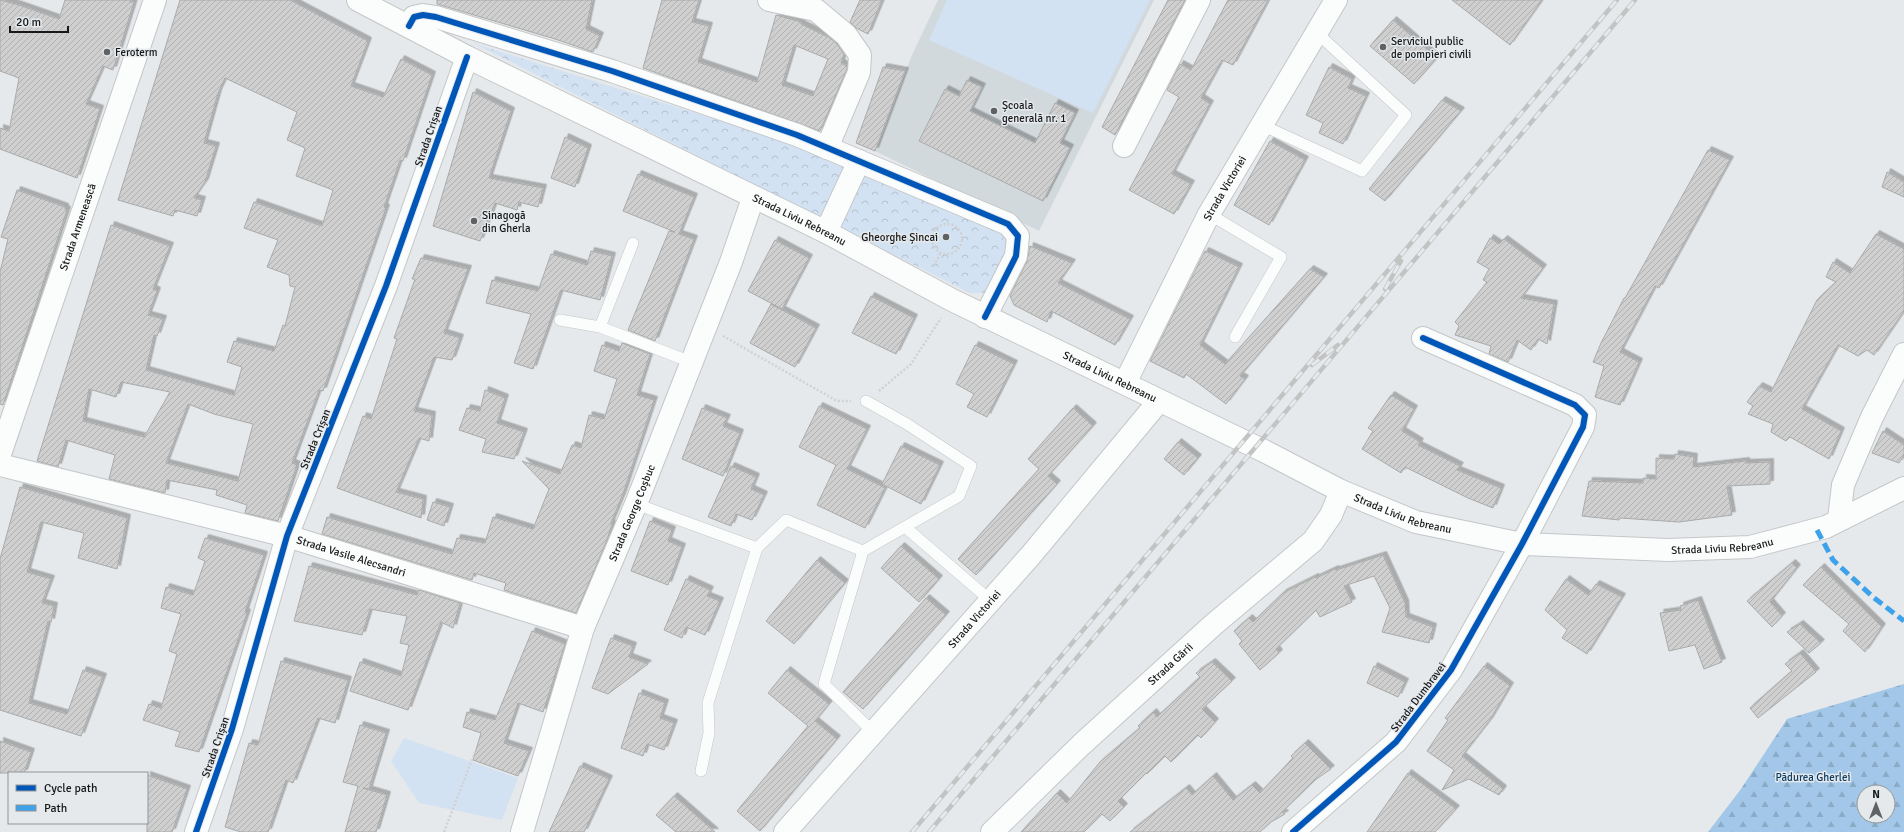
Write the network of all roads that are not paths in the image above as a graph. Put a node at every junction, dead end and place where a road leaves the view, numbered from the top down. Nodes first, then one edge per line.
1 (155, 0) edge
2 (358, 0) edge
3 (769, 0) edge
4 (1199, 0) edge
5 (1336, 0) edge
6 (819, 5) edge
7 (409, 26) junction
8 (1317, 33) junction
9 (466, 57) junction
10 (1262, 125) junction
11 (1124, 146) dead end
12 (827, 148) junction
13 (859, 161) junction
14 (753, 198) junction
15 (1209, 214) junction
16 (826, 232) junction
17 (633, 243) dead end
18 (985, 317) junction
19 (560, 320) dead end
20 (600, 327) junction
21 (1235, 337) dead end
22 (1423, 338) dead end
23 (1904, 354) edge
24 (691, 362) junction
25 (1125, 383) junction
26 (866, 400) road end
27 (1159, 401) junction
28 (0, 454) edge
29 (0, 465) edge
30 (1904, 488) edge
31 (1340, 491) junction
32 (636, 504) junction
33 (1839, 519) junction
34 (905, 527) junction
35 (287, 536) junction
36 (1522, 544) junction
37 (757, 548) junction
38 (863, 551) junction
39 (991, 601) junction
40 (583, 628) junction
41 (874, 733) junction
42 (701, 771) dead end
43 (196, 832) edge
44 (522, 832) edge
45 (785, 832) edge
46 (992, 832) edge
47 (1293, 832) edge

1 - 28 street, Strada Armenească
2 - 7 street, Strada Liviu Rebreanu
3 - 6 street
4 - 11 street
5 - 8 street, Strada Victoriei
6 - 12 street
7 - 9 street, Strada Liviu Rebreanu
7 - 12 street
8 - 10 street, Strada Victoriei
8 - 10 lane
9 - 14 street, Strada Liviu Rebreanu
9 - 35 street, Strada Crișan
10 - 15 street, Strada Victoriei
12 - 13 street
13 - 16 street
13 - 18 street
14 - 16 street, Strada Liviu Rebreanu
14 - 24 street, Strada George Coșbuc
15 - 21 lane
15 - 25 street, Strada Victoriei
16 - 18 street, Strada Liviu Rebreanu
17 - 20 lane
18 - 25 street, Strada Liviu Rebreanu
19 - 20 lane
20 - 24 lane
22 - 36 street, Strada Dumbravei
23 - 33 street
24 - 32 street, Strada George Coșbuc
25 - 27 street, Strada Liviu Rebreanu
26 - 34 lane
27 - 31 street, Strada Liviu Rebreanu
27 - 39 street, Strada Victoriei
29 - 35 street, Strada Vasile Alecsandri
30 - 33 street, Strada Liviu Rebreanu
31 - 36 street, Strada Liviu Rebreanu
31 - 46 street, Strada Gării
32 - 37 lane
32 - 40 street, Strada George Coșbuc
33 - 36 street, Strada Liviu Rebreanu
34 - 38 lane
34 - 39 lane
35 - 40 street, Strada Vasile Alecsandri
35 - 43 street, Strada Crișan
36 - 47 street, Strada Dumbravei
37 - 38 lane
37 - 42 lane
38 - 41 lane
39 - 41 street, Strada Victoriei
40 - 44 street, Strada George Coșbuc
41 - 45 street, Strada Victoriei

